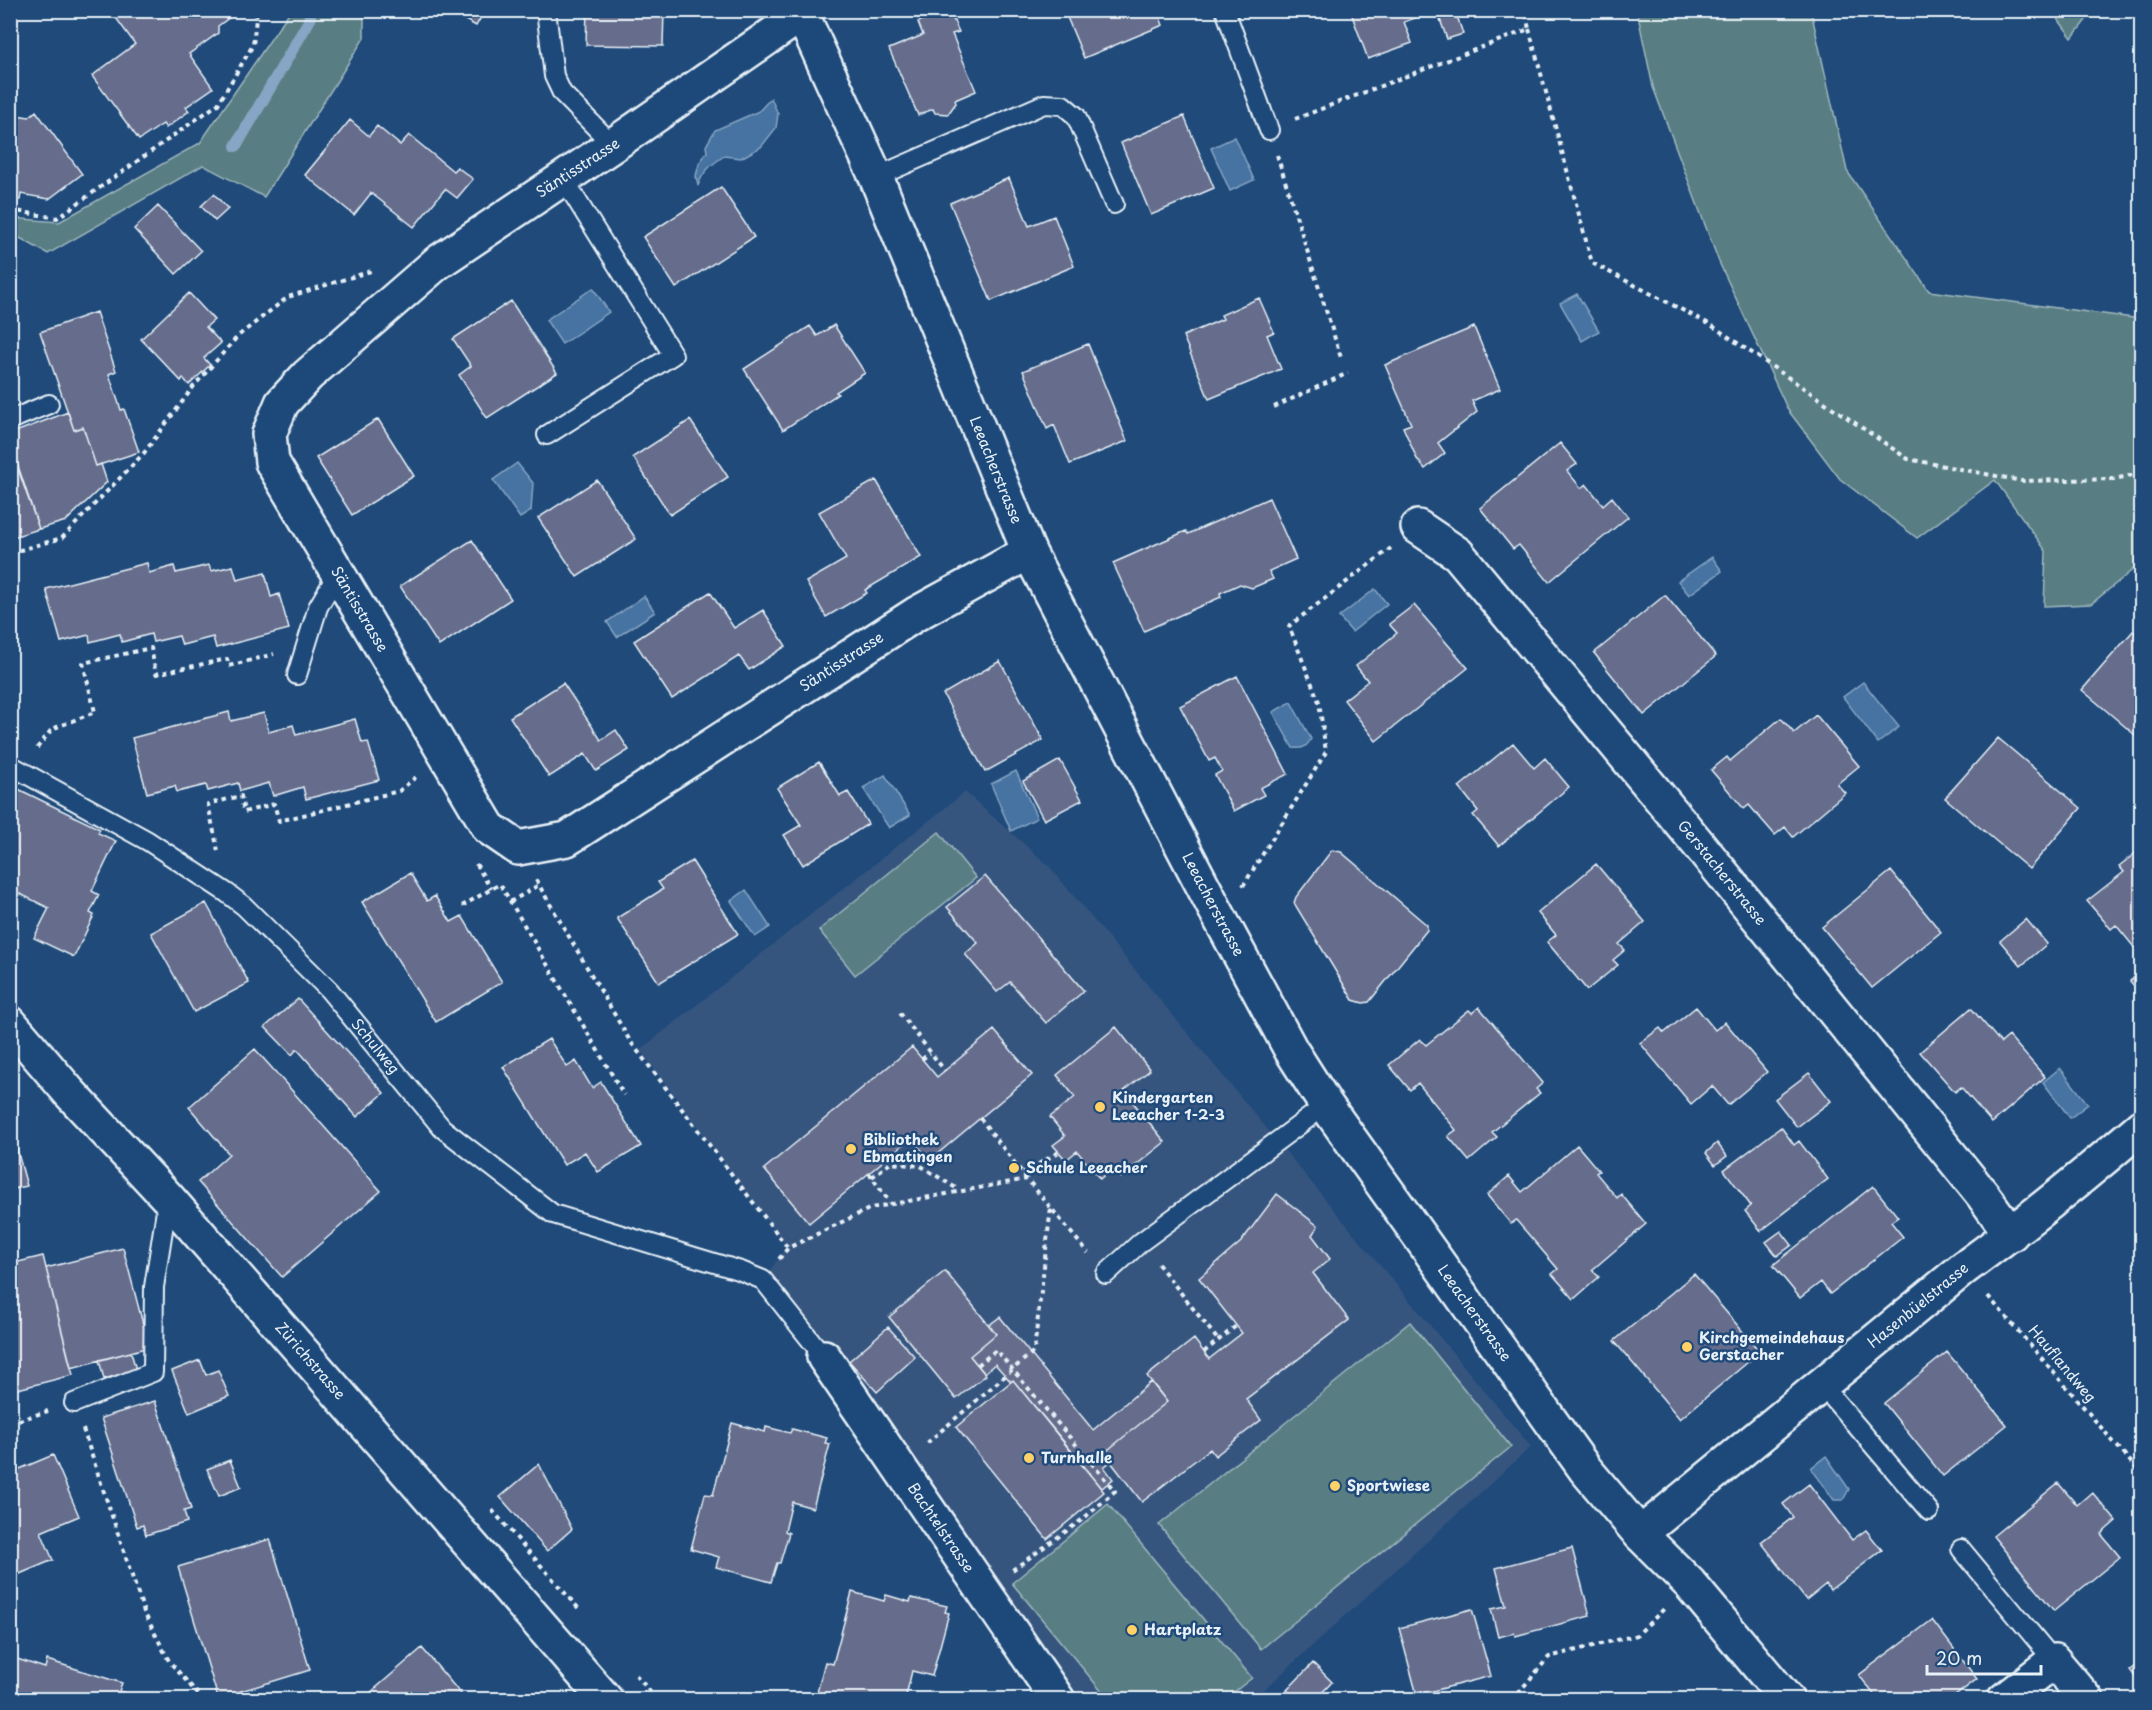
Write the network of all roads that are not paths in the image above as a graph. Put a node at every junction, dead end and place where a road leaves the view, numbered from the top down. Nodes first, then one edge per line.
1 (546, 10) edge
2 (1225, 10) edge
3 (801, 12) edge
4 (1269, 130) road end
5 (613, 146) junction
6 (876, 177) junction
7 (563, 178) junction
8 (1114, 204) dead end
9 (49, 404) dead end
10 (10, 420) edge
11 (547, 435) dead end
12 (1418, 527) road end
13 (1029, 552) junction
14 (338, 573) junction
15 (297, 675) dead end
16 (15, 767) edge
17 (10, 1023) edge
18 (1326, 1105) junction
19 (2142, 1126) edge
20 (168, 1198) junction
21 (2011, 1234) junction
22 (1106, 1274) road end
23 (824, 1357) joint
24 (1821, 1384) junction
25 (74, 1402) road end
26 (1929, 1511) dead end
27 (1640, 1534) junction
28 (1961, 1549) dead end
29 (2054, 1661) junction
30 (606, 1700) edge
31 (1058, 1700) edge
32 (1787, 1700) edge
33 (2004, 1700) edge
34 (2087, 1700) edge

1 - 5 lane
2 - 4 lane
3 - 5 street, Säntisstrasse
3 - 6 street, Leeacherstrasse
5 - 7 street, Säntisstrasse
6 - 8 lane
6 - 13 street, Leeacherstrasse
7 - 11 lane
7 - 14 street, Säntisstrasse
9 - 10 lane
12 - 21 street, Gerstacherstrasse
13 - 14 street, Säntisstrasse
13 - 18 street, Leeacherstrasse
14 - 15 lane
16 - 23 lane, Schulweg
17 - 20 street, Zürichstrasse
18 - 22 lane
18 - 27 street, Leeacherstrasse
19 - 21 street, Hasenbüelstrasse
20 - 25 lane
20 - 30 street, Zürichstrasse
21 - 24 street, Hasenbüelstrasse
23 - 31 street, Bachtelstrasse
24 - 26 lane
24 - 27 street, Hasenbüelstrasse
27 - 32 street, Leeacherstrasse
28 - 29 lane
29 - 33 street
29 - 34 street

